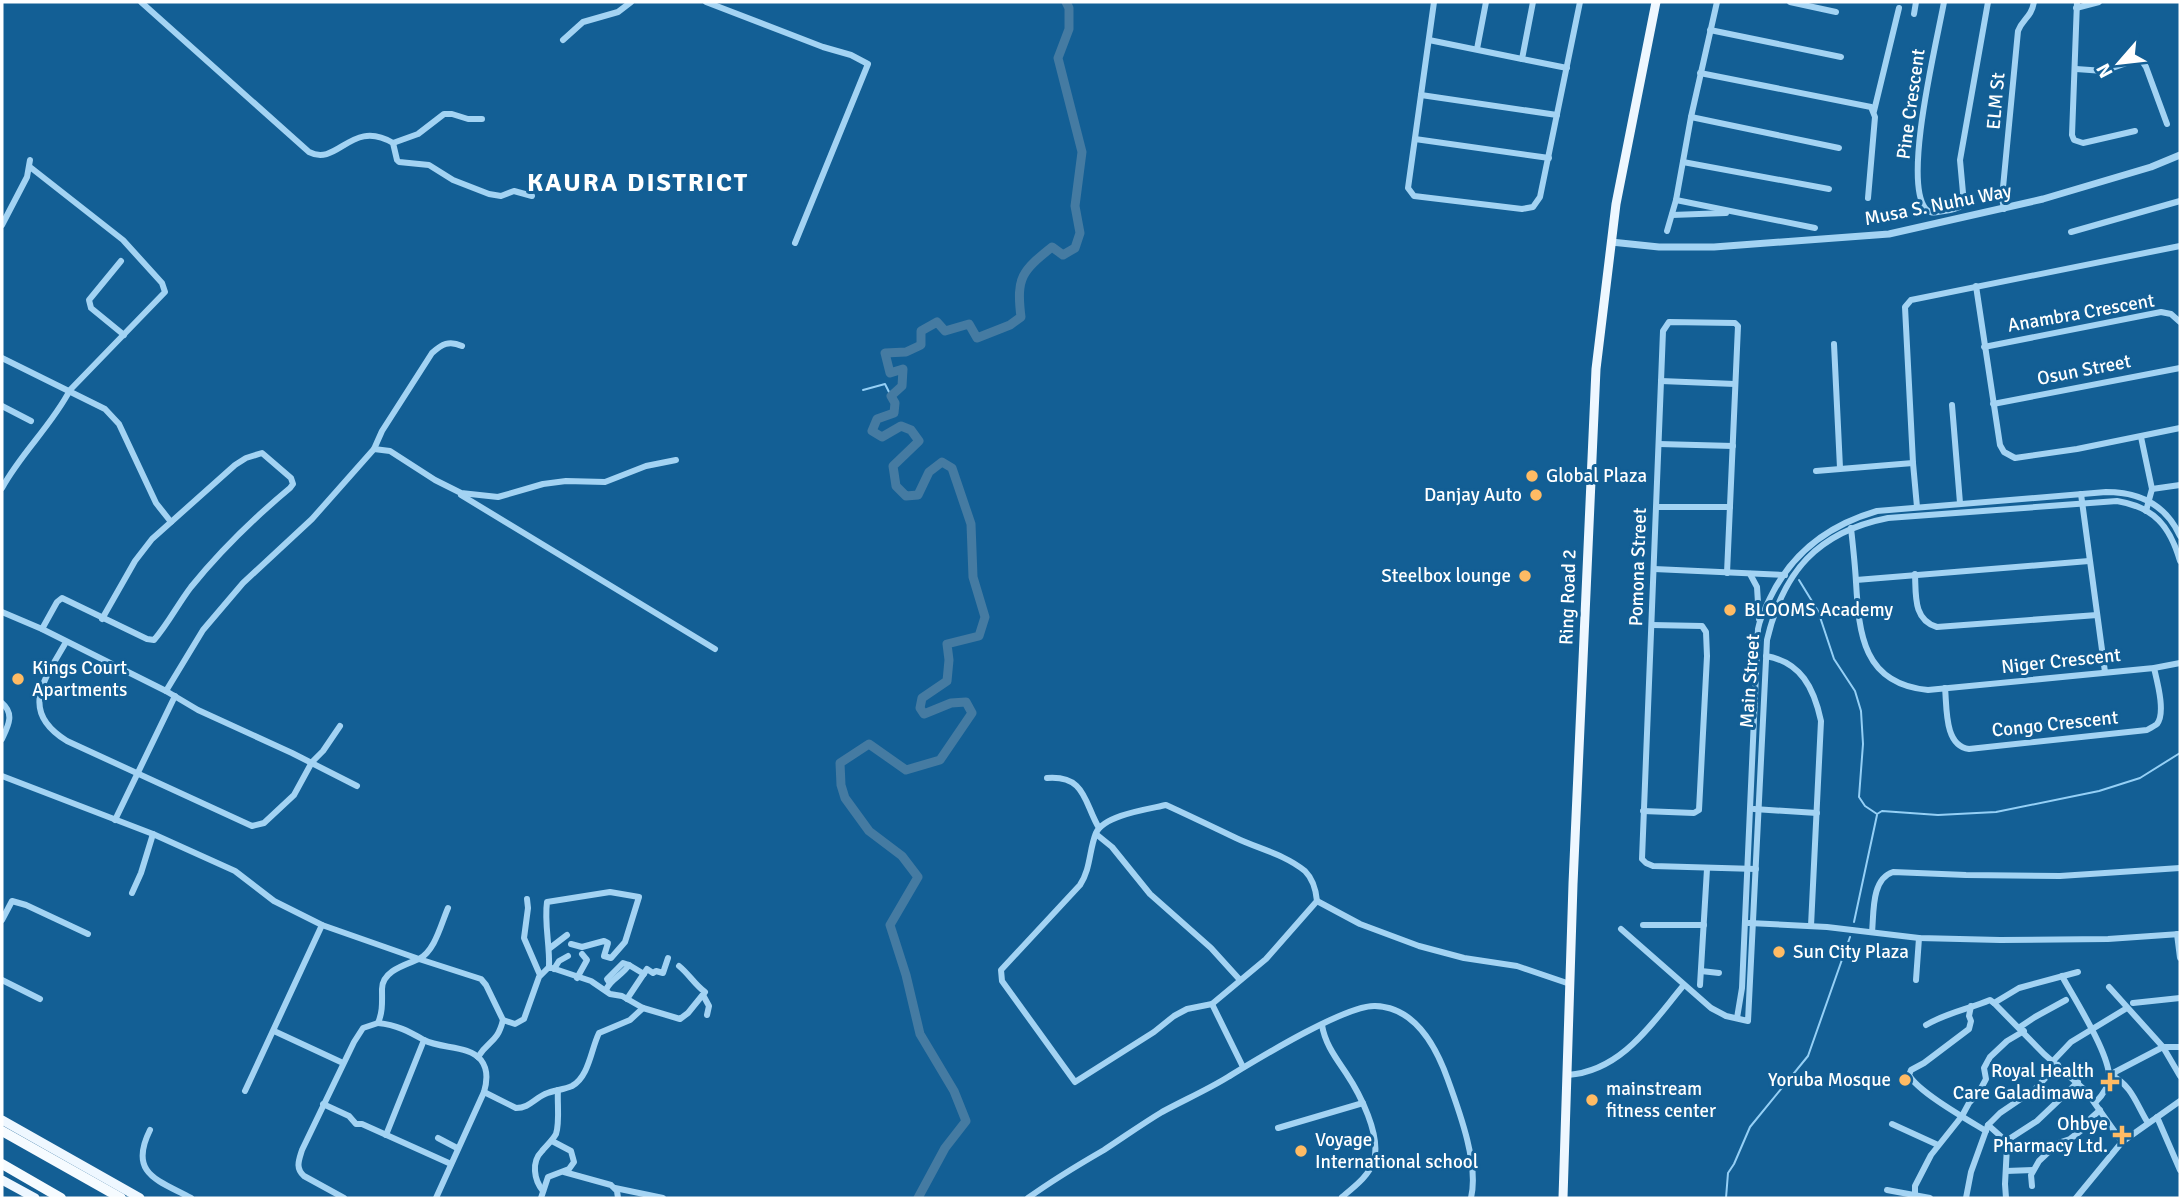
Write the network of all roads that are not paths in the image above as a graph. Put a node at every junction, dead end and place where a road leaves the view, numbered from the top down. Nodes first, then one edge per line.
1 (141, 2) edge
2 (631, 2) edge
3 (706, 2) edge
4 (1434, 2) edge
5 (1486, 2) edge
6 (1533, 2) edge
7 (1580, 2) edge
8 (1656, 2) edge
9 (1717, 2) edge
10 (1790, 2) edge
11 (1916, 2) edge
12 (1944, 2) edge
13 (1988, 2) edge
14 (2034, 2) edge
15 (2099, 2) edge
16 (2076, 5) edge
17 (1899, 8) dead end
18 (1836, 12) dead end
19 (1914, 14) dead end
20 (1710, 30) junction
21 (563, 40) dead end
22 (1429, 40) junction
23 (1477, 50) junction
24 (1841, 57) dead end
25 (1522, 59) junction
26 (1567, 68) junction
27 (2076, 69) junction
28 (1700, 73) junction
29 (1421, 95) junction
30 (1874, 111) junction
31 (1557, 115) junction
32 (1691, 117) junction
33 (482, 119) dead end
34 (2166, 124) dead end
35 (2135, 131) dead end
36 (1415, 139) junction
37 (393, 143) junction
38 (1839, 148) dead end
39 (2180, 155) edge
40 (1549, 158) junction
41 (1683, 162) junction
42 (1829, 189) dead end
43 (532, 196) dead end
44 (1868, 198) dead end
45 (1676, 201) junction
46 (2180, 201) edge
47 (2004, 209) junction
48 (1737, 213) junction
49 (1672, 215) junction
50 (2, 225) edge
51 (1815, 228) dead end
52 (1667, 231) dead end
53 (2071, 232) dead end
54 (1611, 242) junction
55 (795, 243) dead end
56 (2180, 246) edge
57 (121, 261) dead end
58 (1976, 286) junction
59 (2180, 322) edge
60 (124, 335) junction
61 (1834, 344) dead end
62 (462, 346) dead end
63 (1984, 347) junction
64 (2, 358) edge
65 (2180, 368) edge
66 (1661, 382) junction
67 (1735, 384) junction
68 (70, 390) junction
69 (1993, 404) junction
70 (1952, 405) dead end
71 (2, 406) edge
72 (31, 421) dead end
73 (2180, 428) edge
74 (2141, 437) junction
75 (1659, 444) junction
76 (1733, 446) junction
77 (373, 449) junction
78 (676, 460) dead end
79 (1913, 463) junction
80 (1840, 468) junction
81 (1816, 471) dead end
82 (2180, 485) edge
83 (2, 488) edge
84 (2152, 489) junction
85 (453, 490) junction
86 (2081, 494) junction
87 (2150, 500) junction
88 (2081, 502) junction
89 (1961, 503) junction
90 (1657, 506) junction
91 (1917, 506) junction
92 (1730, 507) junction
93 (2146, 511) junction
94 (1917, 515) junction
95 (1850, 519) junction
96 (171, 522) junction
97 (1852, 528) junction
98 (2180, 536) edge
99 (2089, 561) junction
100 (2180, 561) edge
101 (1654, 569) junction
102 (1727, 573) junction
103 (1750, 574) junction
104 (1914, 574) junction
105 (1766, 576) junction
106 (1787, 576) junction
107 (1856, 580) junction
108 (1777, 584) junction
109 (1785, 587) junction
110 (2, 612) edge
111 (2097, 615) junction
112 (102, 619) junction
113 (1759, 623) junction
114 (1652, 625) junction
115 (42, 629) junction
116 (66, 642) junction
117 (715, 649) dead end
118 (1766, 656) junction
119 (2180, 663) edge
120 (2154, 668) junction
121 (2105, 671) junction
122 (1945, 688) junction
123 (166, 691) junction
124 (175, 696) junction
125 (2, 703) edge
126 (340, 726) dead end
127 (2, 739) edge
128 (312, 762) junction
129 (137, 774) junction
130 (2, 776) edge
131 (1046, 778) dead end
132 (357, 786) dead end
133 (1749, 809) junction
134 (1758, 810) junction
135 (1643, 811) junction
136 (1817, 813) junction
137 (115, 820) junction
138 (1097, 831) junction
139 (153, 834) junction
140 (2180, 868) edge
141 (1707, 869) junction
142 (1746, 869) junction
143 (1756, 869) junction
144 (132, 893) dead end
145 (527, 899) dead end
146 (1317, 901) junction
147 (448, 908) dead end
148 (2, 920) edge
149 (1743, 923) junction
150 (1753, 923) junction
151 (322, 925) junction
152 (1643, 925) dead end
153 (1704, 925) junction
154 (1811, 926) junction
155 (1621, 929) dead end
156 (1872, 932) junction
157 (88, 934) dead end
158 (2179, 934) edge
159 (567, 935) dead end
160 (1919, 937) junction
161 (570, 944) dead end
162 (550, 948) junction
163 (1742, 951) junction
164 (1752, 951) junction
165 (582, 954) dead end
166 (568, 956) dead end
167 (419, 958) junction
168 (668, 958) dead end
169 (2180, 958) edge
170 (679, 966) dead end
171 (552, 968) junction
172 (1701, 971) junction
173 (2078, 972) dead end
174 (1719, 973) dead end
175 (644, 974) junction
176 (540, 975) junction
177 (2062, 976) junction
178 (577, 978) junction
179 (2, 980) edge
180 (1240, 980) junction
181 (1916, 980) dead end
182 (1570, 984) junction
183 (1700, 985) dead end
184 (1683, 986) junction
185 (2109, 987) dead end
186 (1746, 989) junction
187 (606, 990) junction
188 (704, 994) junction
189 (714, 994) dead end
190 (2070, 998) junction
191 (2180, 998) edge
192 (40, 999) dead end
193 (627, 999) junction
194 (1994, 1003) junction
195 (2133, 1003) dead end
196 (1212, 1004) junction
197 (1971, 1006) junction
198 (643, 1008) junction
199 (2127, 1009) junction
200 (706, 1015) dead end
201 (1737, 1018) junction
202 (503, 1020) junction
203 (378, 1023) junction
204 (1322, 1025) junction
205 (1926, 1025) dead end
206 (2022, 1029) junction
207 (2091, 1030) junction
208 (274, 1031) junction
209 (424, 1040) junction
210 (2163, 1047) junction
211 (2180, 1047) edge
212 (478, 1057) junction
213 (343, 1063) junction
214 (2055, 1063) junction
215 (1243, 1067) junction
216 (2113, 1074) junction
217 (1568, 1075) junction
218 (2180, 1076) edge
219 (2078, 1082) junction
220 (558, 1090) junction
221 (245, 1091) dead end
222 (484, 1092) junction
223 (2180, 1101) edge
224 (1363, 1103) junction
225 (323, 1104) junction
226 (2097, 1107) junction
227 (1962, 1116) junction
228 (2157, 1117) junction
229 (2, 1120) edge
230 (2148, 1123) junction
231 (1892, 1124) dead end
232 (1278, 1128) dead end
233 (1987, 1128) junction
234 (150, 1130) dead end
235 (2, 1131) edge
236 (386, 1135) junction
237 (438, 1138) dead end
238 (552, 1141) junction
239 (2006, 1141) junction
240 (2122, 1142) junction
241 (1938, 1145) junction
242 (457, 1148) junction
243 (2, 1164) edge
244 (450, 1164) junction
245 (2033, 1170) junction
246 (2180, 1170) edge
247 (2006, 1171) junction
248 (564, 1172) junction
249 (2, 1180) edge
250 (2032, 1186) dead end
251 (615, 1188) junction
252 (1886, 1190) dead end
253 (542, 1195) edge
254 (1342, 1196) dead end
255 (30, 1197) edge
256 (1914, 1197) edge
257 (61, 1198) edge
258 (119, 1198) edge
259 (140, 1198) edge
260 (191, 1198) edge
261 (344, 1198) edge
262 (436, 1198) edge
263 (618, 1198) edge
264 (663, 1198) edge
265 (1028, 1198) edge
266 (1471, 1198) edge
267 (1563, 1198) edge
268 (1930, 1198) edge
269 (1966, 1198) edge
270 (2006, 1198) edge
271 (2076, 1198) edge

1 - 37 street
2 - 21 street
3 - 55 street
4 - 22 street
5 - 23 street
6 - 25 street
7 - 26 street
8 - 54 main road, Ring Road 2
9 - 20 street
10 - 18 street
11 - 19 street
12 - 13 street, Pine Crescent
14 - 47 street, ELM St
15 - 16 street
16 - 27 street
17 - 30 street
20 - 24 street
20 - 28 street
22 - 23 street
22 - 29 street
23 - 25 street
25 - 26 street
26 - 31 street
27 - 34 street
27 - 35 street
28 - 30 street
28 - 32 street
29 - 31 street
29 - 36 street
30 - 44 street
31 - 40 street
32 - 38 street
32 - 41 street
33 - 37 street
36 - 40 street
36 - 40 street
37 - 43 street
39 - 47 street, Musa S. Nuhu Way
41 - 42 street
41 - 45 street
45 - 48 street
45 - 49 street
46 - 53 street
47 - 54 street, Musa S. Nuhu Way
48 - 49 street
48 - 51 street
49 - 52 street
50 - 60 street
54 - 182 main road, Ring Road 2
56 - 58 street
57 - 60 street
58 - 63 street
58 - 79 street
59 - 63 street, Anambra Crescent
60 - 68 street
61 - 80 street
62 - 77 street
63 - 69 street
64 - 68 street
65 - 69 street, Osun Street
66 - 67 street
66 - 67 street, Pomona Street
66 - 75 street, Pomona Street
67 - 76 street, Pomona Street
68 - 83 street
68 - 96 street
69 - 74 street
70 - 89 street
71 - 72 street
73 - 74 street
74 - 84 street
75 - 76 street
75 - 90 street, Pomona Street
76 - 92 street, Pomona Street
77 - 85 street
77 - 123 street
78 - 85 street
79 - 80 street
79 - 91 street
80 - 81 street
82 - 84 street
84 - 87 street
85 - 117 street
86 - 87 street, Main Street
86 - 88 street
86 - 89 street, Main Street
87 - 93 street
87 - 98 street
88 - 93 street, Main Street
88 - 94 street, Main Street
88 - 99 street
89 - 91 street, Main Street
90 - 92 street
90 - 101 street, Pomona Street
91 - 94 street
91 - 95 street, Main Street
92 - 102 street, Pomona Street
93 - 100 street, Main Street
94 - 97 street, Main Street
95 - 97 street, Niger Crescent
95 - 106 street, Main Street
96 - 112 street
96 - 112 street
97 - 106 street, Main Street
97 - 107 street, Niger Crescent
99 - 104 street
99 - 111 street
101 - 102 street
101 - 114 street, Pomona Street
102 - 103 street
103 - 105 street
103 - 113 street
104 - 107 street
104 - 111 street
105 - 106 street
105 - 108 street
106 - 108 street, Main Street
106 - 109 street, Main Street
107 - 122 street, Niger Crescent
108 - 109 street
108 - 113 street, Main Street
109 - 118 street, Main Street
110 - 115 street
111 - 121 street
112 - 115 street
113 - 133 street, Main Street
114 - 135 street, Pomona Street
114 - 135 street
115 - 116 street
116 - 123 street
116 - 129 street
118 - 134 street, Main Street
118 - 136 street
119 - 120 street, Niger Crescent
120 - 121 street, Niger Crescent
120 - 122 street, Congo Crescent
121 - 122 street, Niger Crescent
123 - 124 street
124 - 128 street
124 - 129 street
125 - 127 street
126 - 128 street
128 - 129 street
128 - 132 street
129 - 137 street
130 - 137 street
131 - 138 street
133 - 134 street
133 - 142 street, Main Street
134 - 136 street
134 - 143 street, Main Street
135 - 141 street, Pomona Street
136 - 154 street
137 - 139 street
138 - 146 street
138 - 180 street
138 - 196 street
139 - 144 street
139 - 151 street
140 - 156 street
141 - 142 street, Pomona Street
141 - 153 street
142 - 143 street, Pomona Street
142 - 149 street, Main Street
143 - 150 street, Main Street
145 - 176 street
146 - 180 street
146 - 182 street
147 - 167 street
148 - 157 street
149 - 150 street
149 - 163 street, Main Street
150 - 154 street
150 - 164 street, Main Street
151 - 167 street
151 - 208 street
152 - 153 street
153 - 172 street
154 - 156 street
155 - 184 street
156 - 160 street
158 - 160 street
158 - 169 street
159 - 162 street
160 - 181 street
161 - 162 street
162 - 171 street
163 - 164 street
163 - 186 street, Main Street
164 - 186 street, Main Street
165 - 178 street
166 - 171 street
167 - 202 street
167 - 203 street
168 - 175 street
170 - 188 street
171 - 176 street
171 - 178 street
172 - 174 street
172 - 183 street
173 - 177 street
175 - 187 street
175 - 193 street
176 - 202 street
177 - 190 street
177 - 194 street
178 - 187 street
179 - 192 street
180 - 196 street
182 - 217 main road, Ring Road 2
184 - 201 street
184 - 217 street
185 - 199 street
186 - 201 street, Main Street
186 - 201 street, Main Street
187 - 193 street
188 - 189 street
188 - 198 street
188 - 200 street
190 - 206 street
190 - 207 street
191 - 195 street
193 - 198 street
194 - 197 street
194 - 206 street
196 - 215 street
197 - 205 street
197 - 227 street
198 - 220 street
199 - 207 street
199 - 210 street
202 - 212 street
203 - 209 street
203 - 213 street
204 - 215 street
204 - 224 street
204 - 266 street
206 - 214 street
206 - 227 street
207 - 214 street
207 - 216 street
208 - 213 street
208 - 221 street
209 - 212 street
209 - 236 street
210 - 211 street
210 - 216 street
210 - 218 street
212 - 222 street
213 - 225 street
214 - 219 street
214 - 233 street
215 - 265 street
216 - 226 street
216 - 230 street
217 - 267 main road, Ring Road 2
219 - 226 street
219 - 239 street
220 - 222 street
220 - 238 street
222 - 242 street
223 - 228 street
224 - 232 street
224 - 254 street
225 - 236 street
225 - 261 street
226 - 240 street
226 - 245 street
227 - 233 street
227 - 241 street
228 - 230 street
228 - 246 street
229 - 259 main road
230 - 240 street
231 - 241 street
233 - 239 street
233 - 269 street
234 - 260 street
235 - 258 highway
236 - 244 street
237 - 242 street
238 - 248 street
238 - 253 street
239 - 247 street
240 - 271 street
241 - 256 street
242 - 244 street
243 - 257 highway
244 - 262 street
245 - 247 street
245 - 250 street
247 - 270 street
248 - 251 street
248 - 253 street
249 - 255 main road
251 - 263 street
251 - 264 street
252 - 256 street
256 - 268 street

